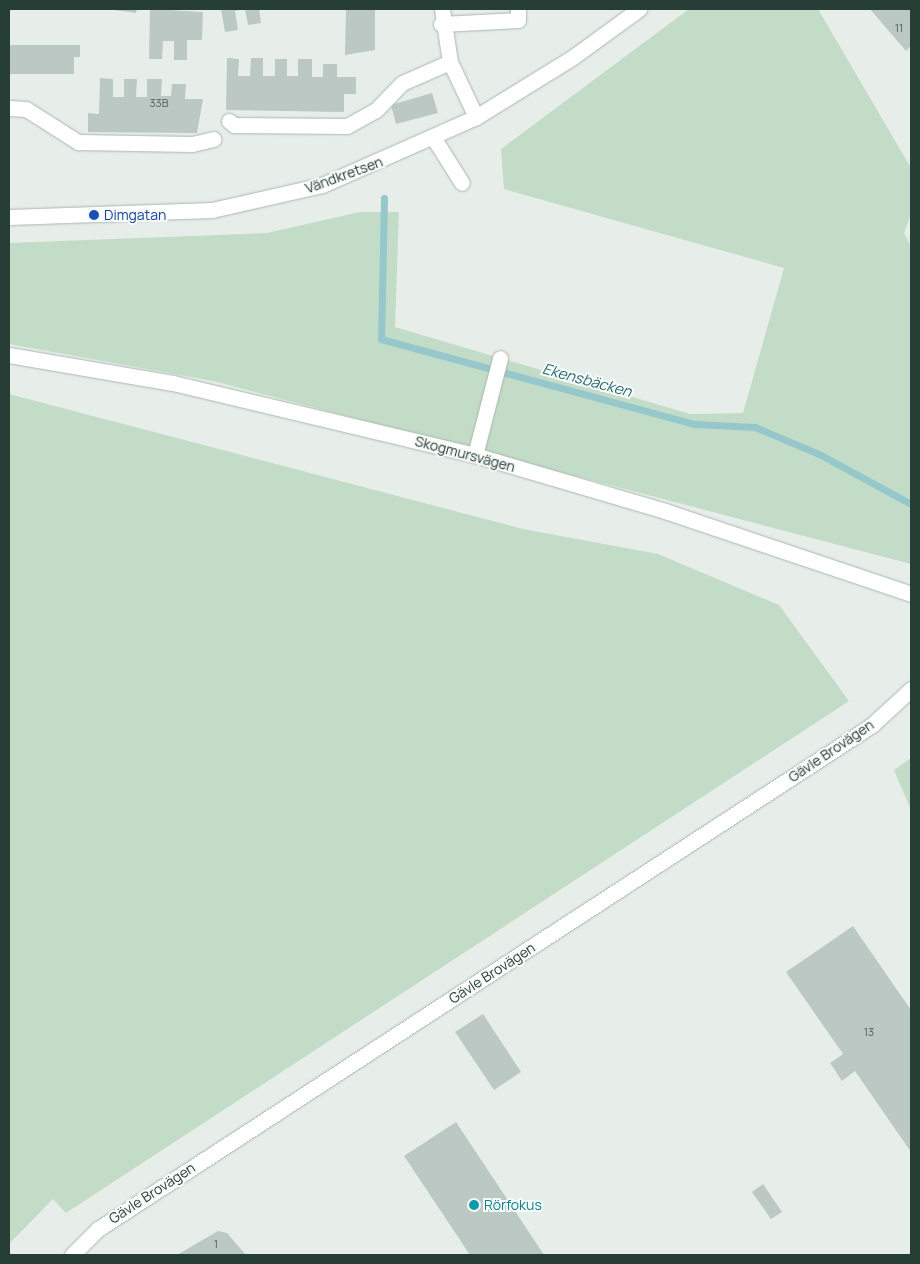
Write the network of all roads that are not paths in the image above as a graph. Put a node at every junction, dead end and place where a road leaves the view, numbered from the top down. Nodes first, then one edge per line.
1 (518, 9) edge
2 (639, 9) edge
3 (442, 16) edge
4 (450, 62) junction
5 (9, 108) edge
6 (476, 117) junction
7 (229, 121) dead end
8 (433, 137) junction
9 (213, 139) dead end
10 (462, 182) dead end
11 (9, 217) edge
12 (9, 355) edge
13 (500, 358) dead end
14 (475, 455) junction
15 (911, 594) edge
16 (911, 690) edge
17 (72, 1255) edge

1 - 3 street
2 - 6 street, Vändkretsen
3 - 4 street
4 - 6 street
4 - 7 street
5 - 9 street
6 - 8 street, Vändkretsen
8 - 10 street
8 - 11 street, Vändkretsen
12 - 14 street, Skogmursvägen
13 - 14 street
14 - 15 street, Skogmursvägen
16 - 17 street, Gävle Brovägen

